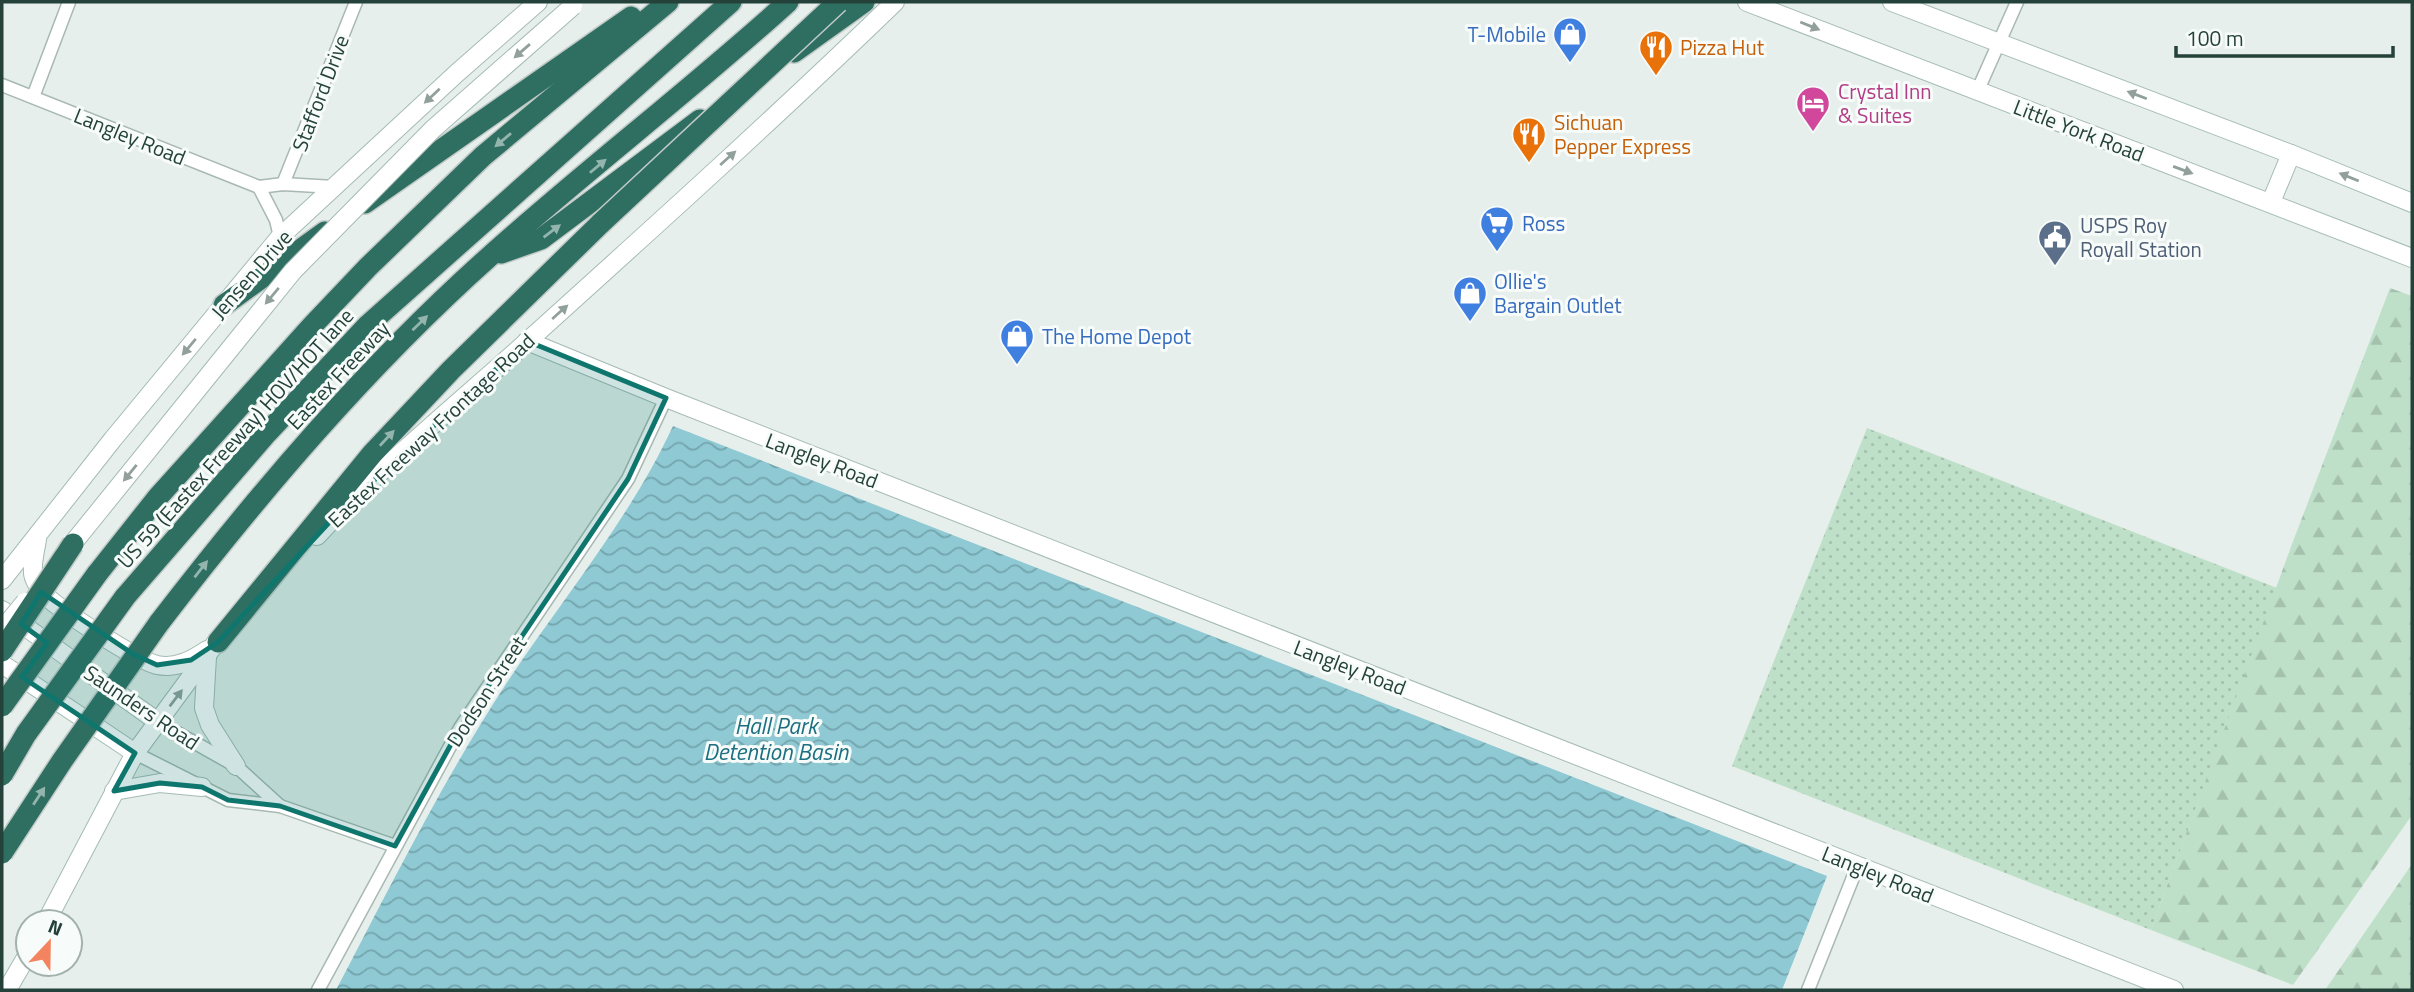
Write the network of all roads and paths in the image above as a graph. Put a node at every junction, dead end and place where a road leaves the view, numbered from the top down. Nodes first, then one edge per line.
1 (69, 2) edge
2 (356, 2) edge
3 (538, 2) edge
4 (653, 2) edge
5 (668, 2) edge
6 (732, 2) edge
7 (788, 2) edge
8 (838, 2) edge
9 (864, 2) edge
10 (895, 2) edge
11 (1747, 2) edge
12 (1892, 2) edge
13 (2017, 2) edge
14 (576, 4) edge
15 (2000, 43) junction
16 (2, 85) edge
17 (1977, 92) junction
18 (33, 97) junction
19 (2291, 154) junction
20 (283, 184) junction
21 (259, 187) junction
22 (334, 187) junction
23 (2271, 202) junction
24 (2412, 203) edge
25 (280, 237) junction
26 (489, 257) junction
27 (2412, 258) edge
28 (224, 305) junction
29 (527, 341) junction
30 (666, 398) junction
31 (37, 537) junction
32 (72, 544) junction
33 (2, 580) edge
34 (2, 610) edge
35 (2, 630) edge
36 (213, 648) junction
37 (2, 651) edge
38 (2, 664) edge
39 (2, 706) edge
40 (158, 722) junction
41 (135, 753) junction
42 (236, 766) junction
43 (2, 775) edge
44 (202, 787) junction
45 (114, 790) junction
46 (280, 806) junction
47 (395, 846) junction
48 (2, 853) edge
49 (1858, 865) junction
50 (53, 908) edge
51 (318, 990) edge
52 (1808, 990) edge
53 (2174, 990) edge

1 - 18 street
2 - 20 street, Stafford Drive
3 -> 22 main road, Jensen Drive
4 - 28 highway
5 -> 39 highway, bridge
6 - 43 highway, US 59 (Eastex Freeway) HOV/HOT lane, bridge
26 -> 7 highway, Eastex Freeway
36 -> 8 highway, bridge
26 -> 9 highway
29 -> 10 main road, Eastex Freeway Frontage Road
11 -> 17 main road, Little York Road
12 - 15 main road
13 - 15 street
14 -> 32 main road, bridge
15 - 17 street
19 -> 15 main road
16 - 18 street, Langley Road
17 -> 23 main road, Little York Road
18 - 21 street, Langley Road
19 - 23 main road
24 -> 19 main road
20 - 21 street, Langley Road
20 - 22 street, Langley Road
21 - 25 street
22 - 25 main road, Jensen Drive
23 - 27 main road, Little York Road
25 - 28 main road, Jensen Drive
48 -> 26 highway, Eastex Freeway, bridge
28 -> 31 main road, Jensen Drive
29 - 30 main road, Langley Road
29 - 36 main road, Eastex Freeway Frontage Road
30 - 47 street, Dodson Street
30 - 49 main road, Langley Road
31 - 33 main road, Jensen Drive
31 - 36 main road
32 - 35 main road, bridge
32 - 37 highway, bridge
34 - 40 main road, Saunders Road
40 -> 36 main road, Eastex Freeway Frontage Road
36 - 42 main road
38 - 41 main road, Saunders Road
40 - 41 main road, Eastex Freeway Frontage Road
40 - 42 street, Saunders Road
41 - 44 street, Saunders Road
41 - 45 main road, Eastex Freeway Frontage Road
42 - 46 street, Saunders Road
44 - 45 main road
44 - 46 street, Saunders Road
45 - 50 main road, Eastex Freeway Frontage Road
46 - 47 street, Saunders Road
47 - 51 street, Dodson Street
49 - 52 street
49 - 53 main road, Langley Road

